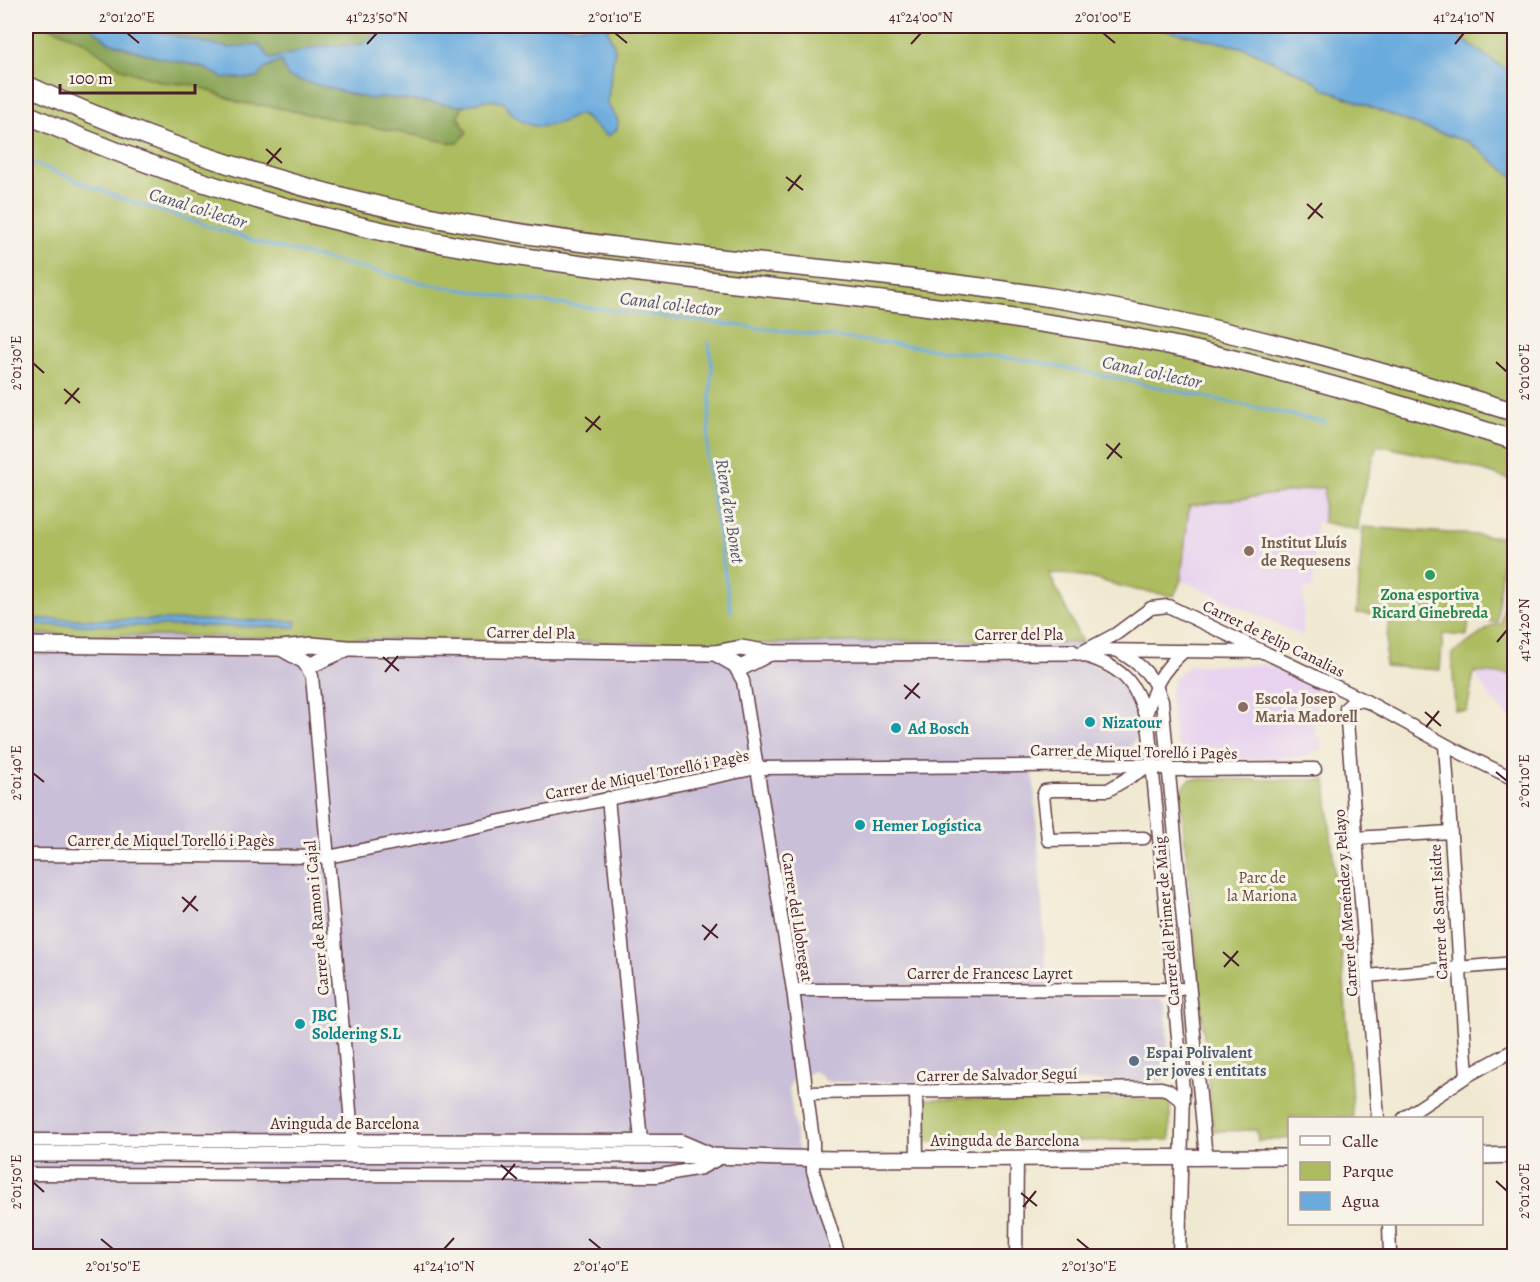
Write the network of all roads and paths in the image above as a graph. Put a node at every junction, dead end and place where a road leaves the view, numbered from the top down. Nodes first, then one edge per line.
1 (26, 78) edge
2 (26, 85) edge
3 (64, 103) junction
4 (26, 114) edge
5 (1427, 386) junction
6 (1515, 401) edge
7 (1515, 412) edge
8 (1515, 440) edge
9 (26, 645) edge
10 (1078, 651) junction
11 (1184, 651) junction
12 (1120, 652) junction
13 (1268, 652) junction
14 (738, 658) junction
15 (311, 659) junction
16 (1155, 683) junction
17 (1366, 701) junction
18 (1145, 716) junction
19 (1445, 745) junction
20 (1151, 765) junction
21 (757, 768) junction
22 (1315, 769) dead end
23 (1170, 770) junction
24 (1515, 779) edge
25 (608, 798) junction
26 (1450, 832) junction
27 (1144, 838) dead end
28 (1356, 838) junction
29 (26, 855) edge
30 (328, 857) junction
31 (1515, 963) edge
32 (1458, 968) junction
33 (1367, 976) junction
34 (1188, 988) junction
35 (1174, 989) junction
36 (793, 990) junction
37 (1515, 1050) edge
38 (1467, 1076) junction
39 (916, 1092) junction
40 (806, 1093) junction
41 (1183, 1102) junction
42 (1378, 1117) edge
43 (1407, 1117) edge
44 (26, 1140) edge
45 (641, 1141) junction
46 (349, 1148) junction
47 (664, 1148) junction
48 (26, 1154) edge
49 (1515, 1155) edge
50 (1483, 1156) edge
51 (1288, 1157) edge
52 (720, 1158) junction
53 (813, 1158) junction
54 (917, 1158) junction
55 (1017, 1158) junction
56 (1180, 1158) junction
57 (1206, 1158) junction
58 (26, 1174) edge
59 (642, 1175) junction
60 (1389, 1225) edge
61 (839, 1257) edge
62 (1016, 1257) edge
63 (1179, 1257) edge
64 (1390, 1257) edge

1 - 3 highway
2 - 3 highway
3 - 5 highway
4 - 8 highway
5 - 6 highway
5 - 7 highway
9 - 15 main road, Carrer del Pla
10 - 12 street, Carrer del Pla
10 - 13 street, Carrer de Felip Canalias
10 - 14 main road, Carrer del Pla
10 - 18 street, Carrer del Primer de Maig
11 - 12 street, Carrer del Pla
11 - 13 street, Carrer del Pla
11 - 16 street, Carrer del Primer de Maig
12 - 16 street, Carrer del Primer de Maig
13 - 17 street, Carrer de Felip Canalias
14 - 15 main road, Carrer del Pla
14 - 21 street, Carrer del Llobregat
15 - 30 street, Carrer de Ramon i Cajal
16 - 18 street, Carrer del Primer de Maig
16 - 23 street, Carrer del Primer de Maig
17 - 19 street, Carrer de Felip Canalias
17 - 28 street, Carrer de Menéndez y Pelayo
18 - 20 street, Carrer del Primer de Maig
19 - 24 street, Carrer de Felip Canalias
19 - 26 street, Carrer de Sant Isidre
20 - 21 street, Carrer de Miquel Torelló i Pagès
20 - 23 street, Carrer de Miquel Torelló i Pagès
20 - 27 street
20 - 35 street, Carrer del Primer de Maig
21 - 25 street, Carrer de Miquel Torelló i Pagès
21 - 36 street, Carrer del Llobregat
22 - 23 street, Carrer de Miquel Torelló i Pagès
23 - 34 street, Carrer del Primer de Maig
25 - 30 street, Carrer de Miquel Torelló i Pagès
25 - 45 street
26 - 28 street
26 - 32 street, Carrer de Sant Isidre
28 - 33 street, Carrer de Menéndez y Pelayo
29 - 30 street, Carrer de Miquel Torelló i Pagès
30 - 46 street, Carrer de Ramon i Cajal
31 - 32 street
32 - 33 street
32 - 38 street, Carrer de Sant Isidre
33 - 42 street, Carrer de Menéndez y Pelayo
34 - 35 street, Carrer de Francesc Layret
34 - 57 street, Carrer del Primer de Maig
35 - 36 street, Carrer de Francesc Layret
35 - 41 street, Carrer del Primer de Maig
36 - 40 street, Carrer del Llobregat
37 - 38 street
38 - 43 street
39 - 40 street, Carrer de Salvador Seguí
39 - 41 street, Carrer de Salvador Seguí
39 - 54 street
40 - 53 street, Carrer del Llobregat
41 - 56 street, Carrer del Primer de Maig
44 - 46 street, Avinguda de Barcelona
45 - 46 street, Avinguda de Barcelona
45 - 47 street, Avinguda de Barcelona
46 - 47 main road, Avinguda de Barcelona
46 - 48 main road, Avinguda de Barcelona
47 - 52 main road, Avinguda de Barcelona
47 - 59 street
49 - 50 main road
51 - 57 main road, Avinguda de Barcelona
52 - 53 main road, Avinguda de Barcelona
52 - 59 street, Avinguda de Barcelona
53 - 54 main road, Avinguda de Barcelona
53 - 61 street, Carrer del Llobregat
54 - 55 main road, Avinguda de Barcelona
55 - 56 main road, Avinguda de Barcelona
55 - 62 street
56 - 57 main road, Avinguda de Barcelona
56 - 63 street, Carrer del Primer de Maig
58 - 59 street, Avinguda de Barcelona
60 - 64 street

